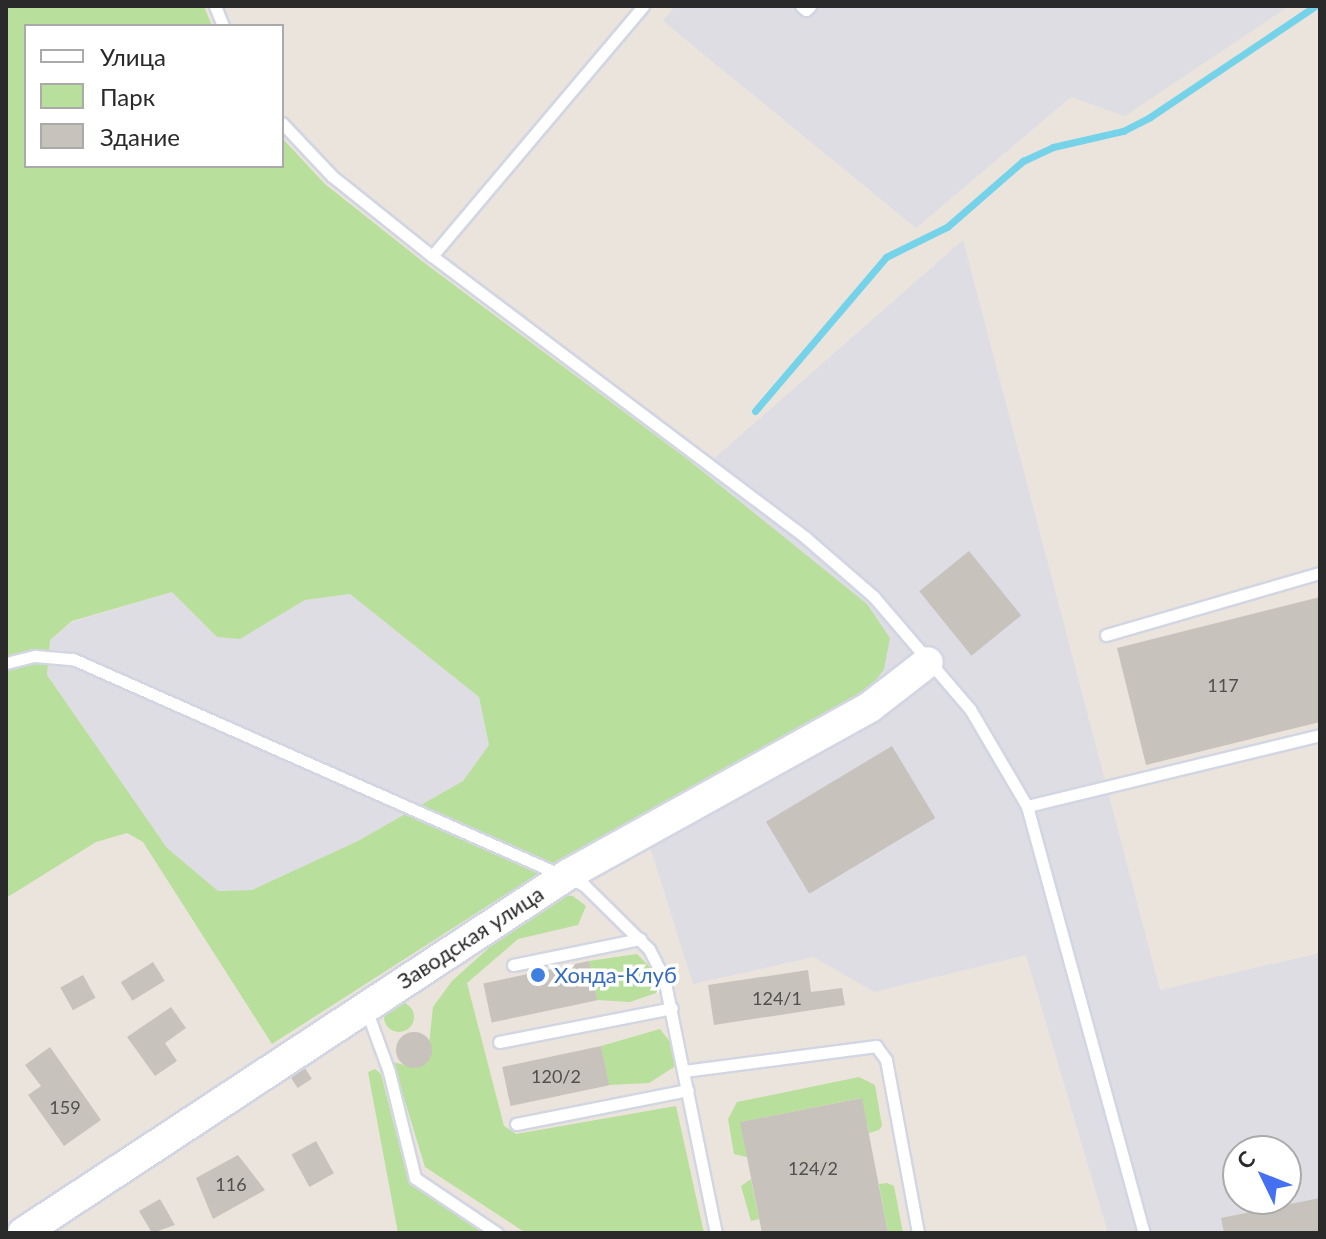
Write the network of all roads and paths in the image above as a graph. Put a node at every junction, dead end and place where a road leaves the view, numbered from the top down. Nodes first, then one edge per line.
1 (643, 6) edge
2 (801, 6) edge
3 (810, 6) edge
4 (284, 125) edge
5 (432, 256) junction
6 (1320, 573) edge
7 (1106, 635) dead end
8 (928, 662) junction
9 (6, 663) edge
10 (1320, 735) edge
11 (1027, 806) junction
12 (569, 874) junction
13 (640, 939) junction
14 (513, 965) dead end
15 (364, 1005) junction
16 (672, 1008) junction
17 (499, 1042) dead end
18 (684, 1071) junction
19 (688, 1090) junction
20 (516, 1124) dead end
21 (23, 1233) edge
22 (497, 1233) edge
23 (716, 1233) edge
24 (918, 1233) edge
25 (1144, 1233) edge

1 - 5 lane
2 - 3 lane
4 - 5 lane
5 - 8 lane
6 - 7 lane
8 - 11 lane
8 - 12 street, Заводская улица
9 - 12 lane
10 - 11 lane
11 - 25 lane
12 - 13 lane
12 - 15 street, Заводская улица
13 - 14 lane
13 - 16 lane
15 - 21 street, Заводская улица
15 - 22 lane
16 - 17 lane
16 - 18 lane
18 - 19 lane
18 - 24 lane
19 - 20 lane
19 - 23 lane

